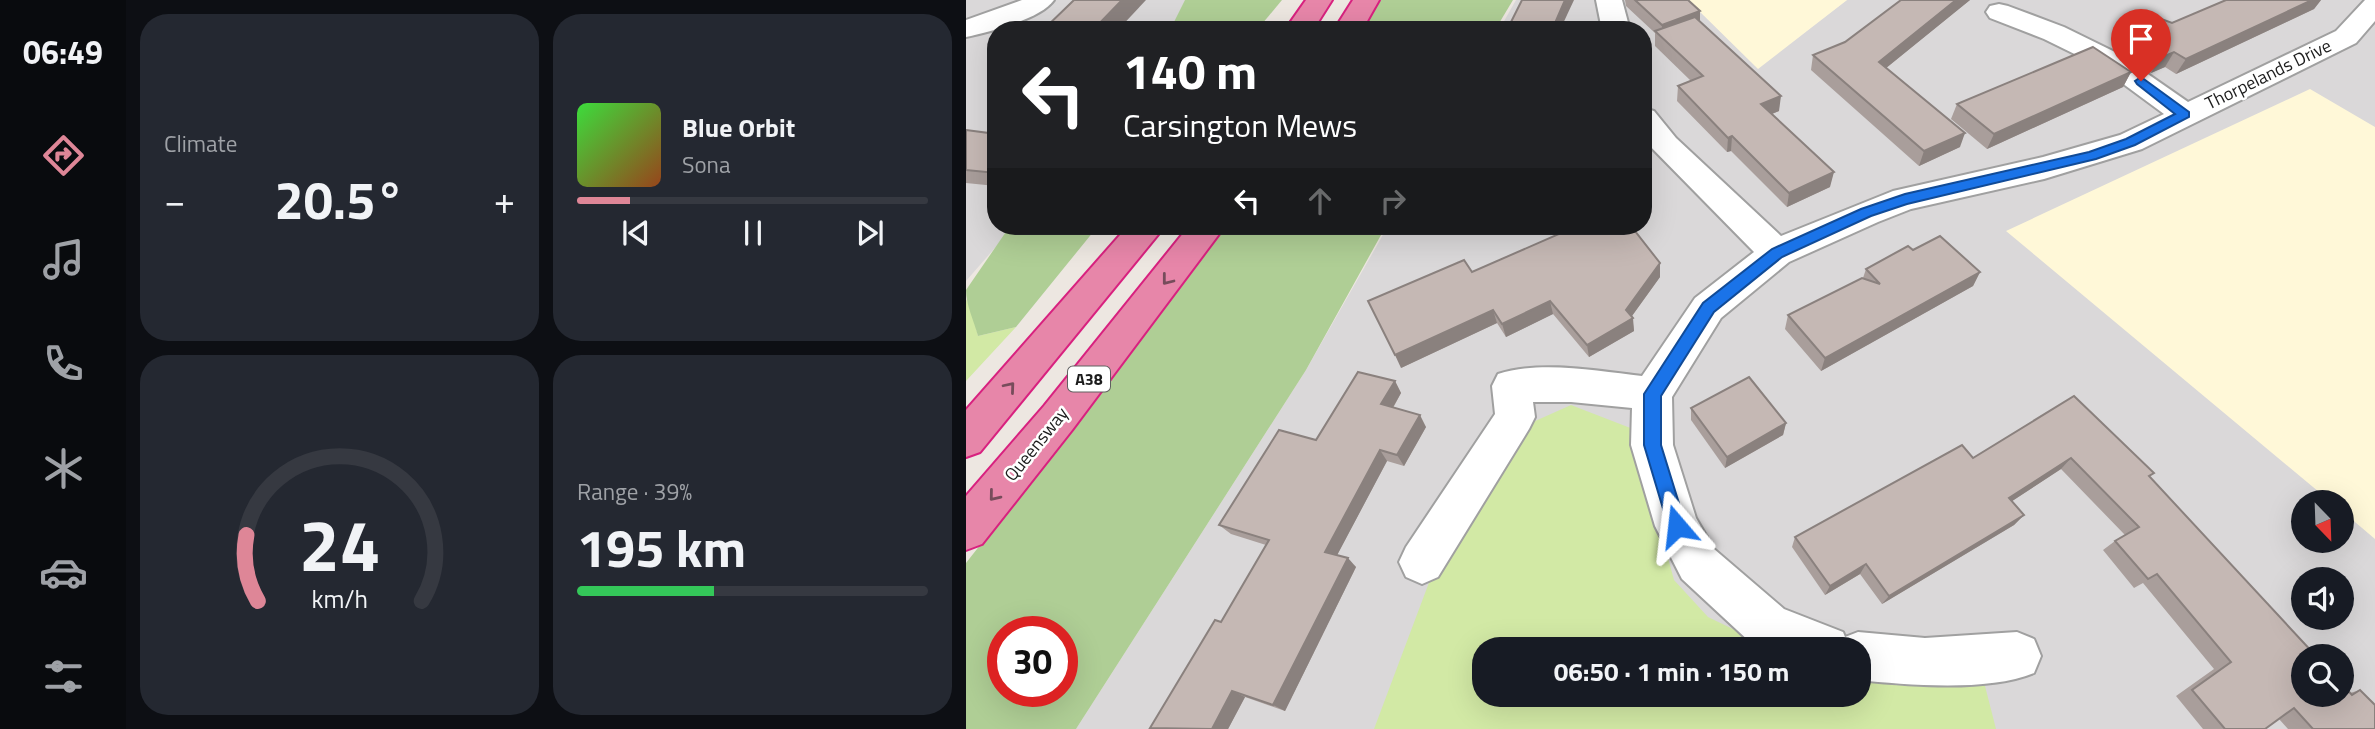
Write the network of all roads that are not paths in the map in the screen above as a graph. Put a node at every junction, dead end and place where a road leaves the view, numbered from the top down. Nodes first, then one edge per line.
1 (1041, 0) edge
2 (1320, 0) edge
3 (1366, 0) edge
4 (1609, 0) edge
5 (2375, 5) edge
6 (1999, 12) dead end
7 (1008, 21) edge
8 (1305, 21) edge
9 (1353, 21) edge
10 (1614, 21) edge
11 (987, 26) edge
12 (966, 29) edge
13 (2184, 114) junction
14 (1652, 130) edge
15 (1139, 235) edge
16 (1201, 235) edge
17 (1777, 253) junction
18 (1652, 394) junction
19 (966, 439) edge
20 (966, 529) edge
21 (1422, 562) dead end
22 (1796, 637) edge
23 (2017, 656) dead end
24 (1871, 657) edge

1 - 7 street
2 - 8 highway
3 - 9 highway
4 - 10 street
5 - 13 street, Thorpelands Drive
6 - 13 street
11 - 12 street
13 - 17 street, Thorpelands Drive
14 - 17 street
19 -> 15 highway
16 -> 20 highway, Queensway / A38
17 - 18 street, Thorpelands Drive
18 - 21 street
18 - 22 street
23 - 24 street

